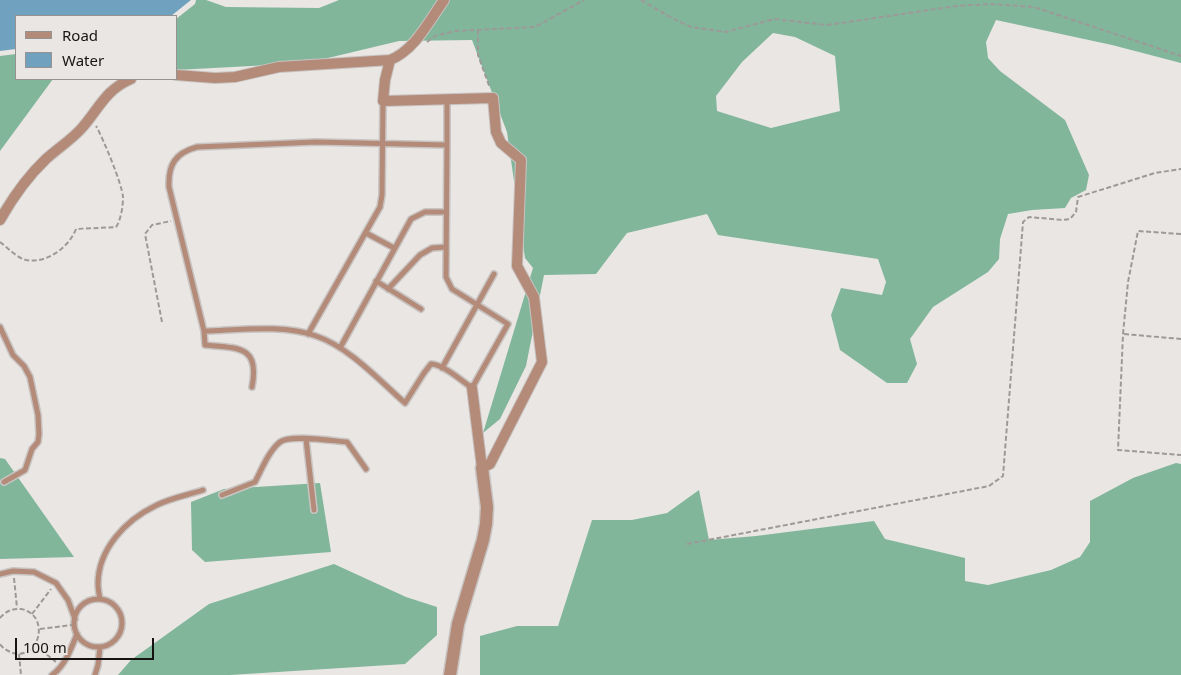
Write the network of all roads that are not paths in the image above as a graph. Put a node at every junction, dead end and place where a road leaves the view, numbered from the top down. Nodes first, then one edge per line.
1 (444, 0) edge
2 (390, 60) junction
3 (178, 75) edge
4 (129, 80) edge
5 (447, 100) junction
6 (383, 101) junction
7 (382, 144) junction
8 (447, 145) junction
9 (446, 212) junction
10 (0, 220) edge
11 (366, 232) junction
12 (446, 247) junction
13 (394, 248) junction
14 (494, 274) dead end
15 (376, 281) junction
16 (388, 289) junction
17 (477, 305) junction
18 (421, 309) dead end
19 (0, 327) edge
20 (204, 331) junction
21 (308, 334) junction
22 (340, 348) junction
23 (442, 368) junction
24 (252, 387) dead end
25 (472, 388) junction
26 (306, 439) junction
27 (366, 468) dead end
28 (482, 468) junction
29 (4, 482) dead end
30 (203, 490) dead end
31 (222, 494) dead end
32 (314, 510) dead end
33 (0, 574) edge
34 (100, 599) junction
35 (75, 622) junction
36 (77, 634) junction
37 (100, 647) junction
38 (52, 675) edge
39 (95, 675) edge
40 (450, 675) edge

1 - 2 street
2 - 3 street
2 - 6 street
4 - 10 street
5 - 6 street
5 - 8 lane
5 - 28 street
6 - 7 lane
7 - 8 lane
7 - 11 lane
7 - 20 lane
8 - 9 lane
9 - 12 lane
9 - 13 lane
11 - 13 lane
11 - 21 lane
12 - 16 lane
12 - 17 lane
13 - 15 lane
14 - 17 lane
15 - 16 lane
15 - 22 lane
16 - 18 lane
17 - 23 lane
17 - 25 lane
19 - 29 lane
20 - 21 lane
20 - 24 lane
21 - 22 lane
22 - 23 lane
23 - 25 lane
25 - 28 street
26 - 27 lane
26 - 31 lane
26 - 32 lane
28 - 40 street
30 - 34 lane
33 - 35 lane
34 - 35 lane
34 - 37 lane
35 - 36 lane
36 - 37 lane
36 - 38 lane
37 - 39 lane

